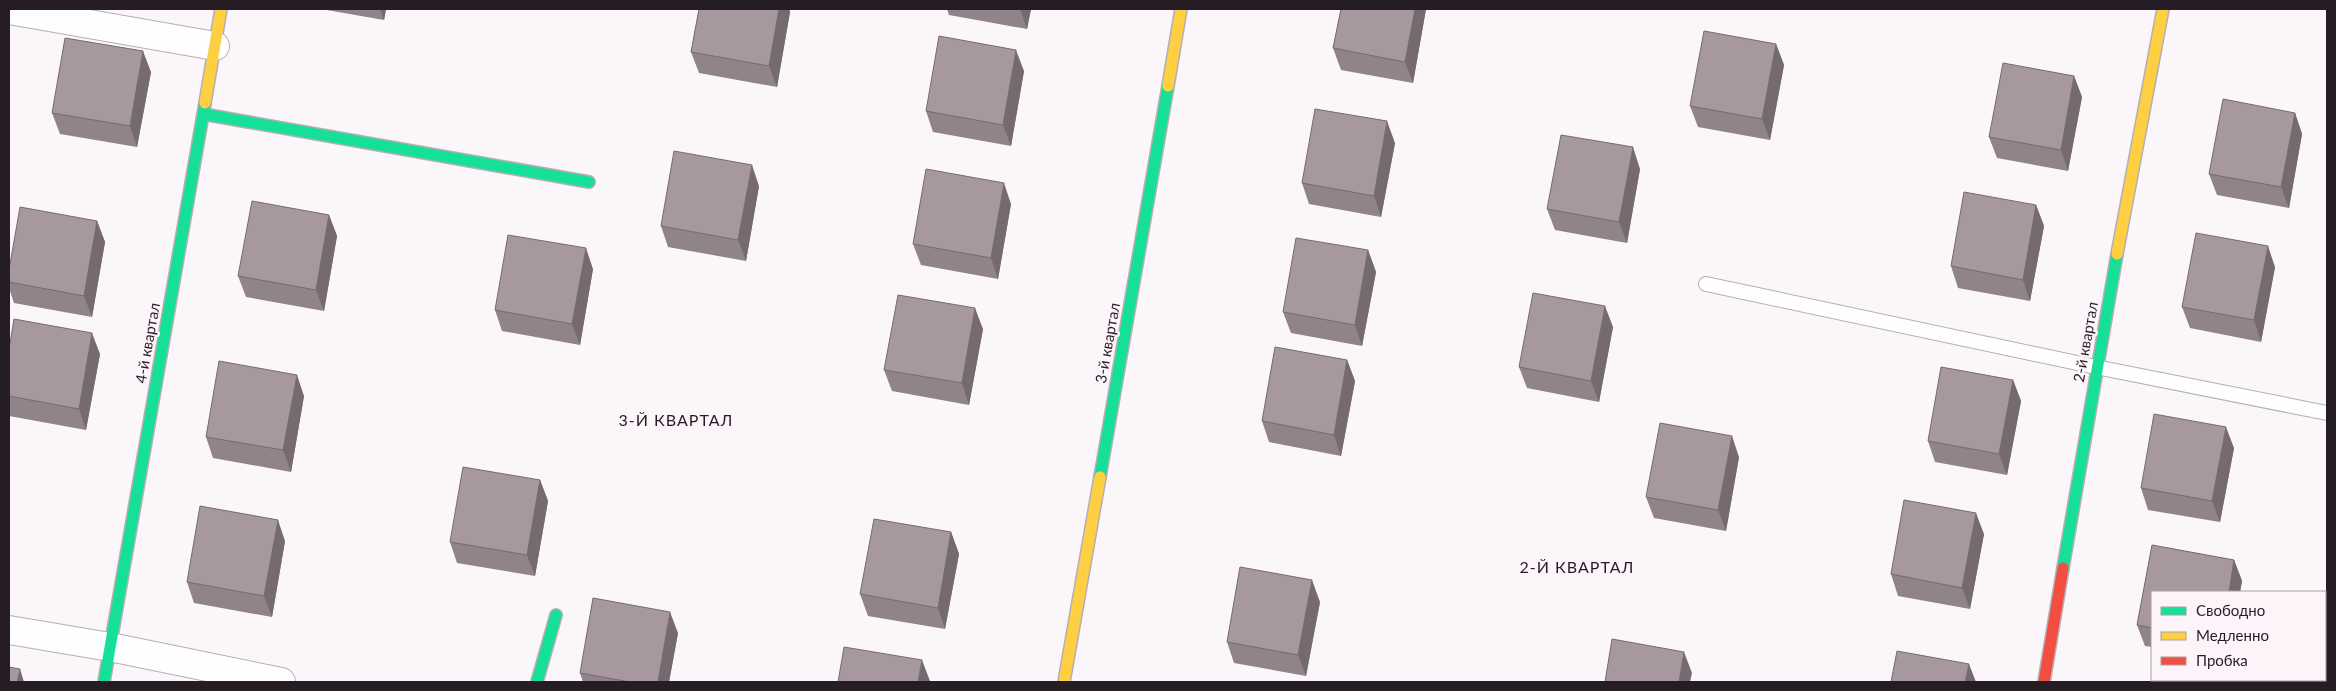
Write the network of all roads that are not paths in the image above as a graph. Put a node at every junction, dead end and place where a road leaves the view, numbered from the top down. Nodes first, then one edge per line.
1 (221, 9) edge
2 (1181, 9) edge
3 (2163, 9) edge
4 (9, 10) edge
5 (215, 46) junction
6 (203, 114) junction
7 (589, 182) dead end
8 (1706, 284) dead end
9 (2096, 367) junction
10 (2327, 413) edge
11 (556, 615) dead end
12 (9, 630) edge
13 (110, 647) junction
14 (104, 682) edge
15 (282, 682) edge
16 (538, 682) edge
17 (1064, 682) edge
18 (2044, 682) edge

1 - 5 street, 4-й квартал
2 - 17 street, 3-й квартал
3 - 9 street, 2-й квартал
4 - 5 street
5 - 6 street, 4-й квартал
6 - 7 street
6 - 13 street, 4-й квартал
8 - 9 lane
9 - 10 lane
9 - 18 street, 2-й квартал
11 - 16 street
12 - 13 street
13 - 14 street, 4-й квартал
13 - 15 street

